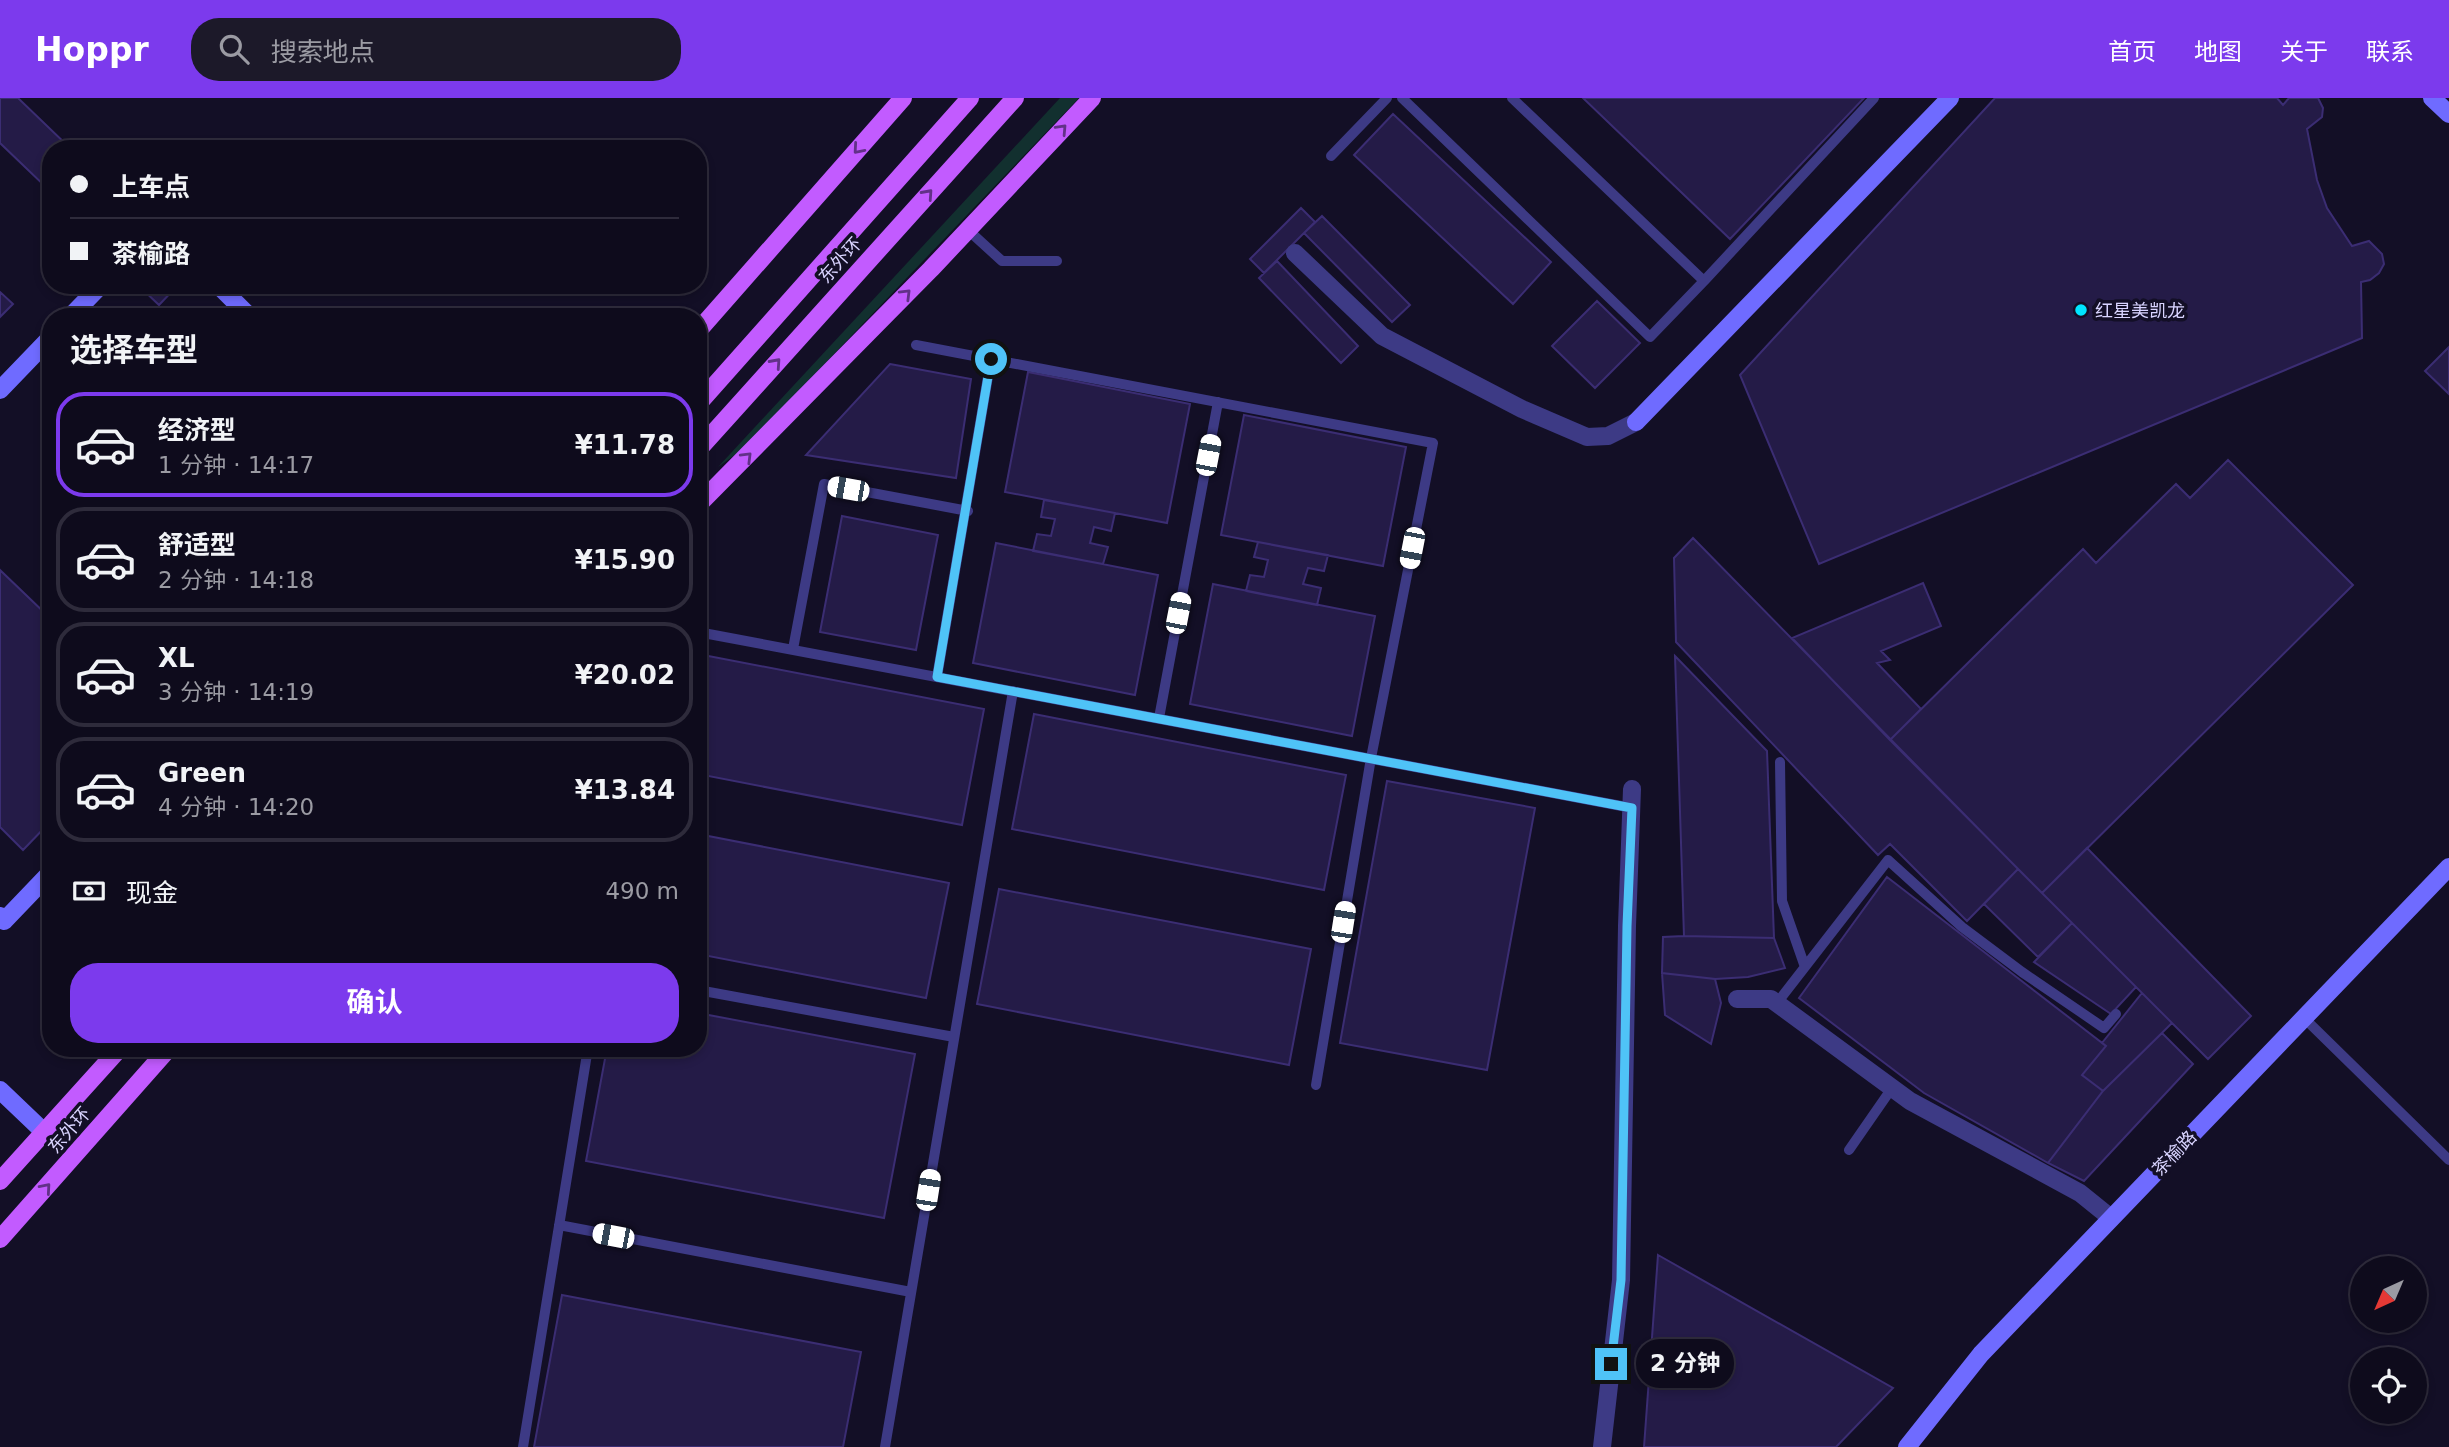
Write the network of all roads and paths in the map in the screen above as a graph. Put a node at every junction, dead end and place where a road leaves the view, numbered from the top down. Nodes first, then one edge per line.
1 (903, 98) edge
2 (970, 98) edge
3 (1015, 98) edge
4 (1092, 98) edge
5 (1387, 98) edge
6 (1402, 98) edge
7 (1512, 98) edge
8 (1874, 98) edge
9 (1950, 98) edge
10 (2432, 98) edge
11 (2449, 114) edge
12 (1331, 156) dead end
13 (968, 230) junction
14 (1295, 253) dead end
15 (1057, 261) dead end
16 (1704, 281) junction
17 (92, 294) edge
18 (227, 294) edge
19 (79, 308) edge
20 (241, 308) edge
21 (707, 321) edge
22 (916, 345) dead end
23 (42, 346) edge
24 (991, 359) junction
25 (0, 390) edge
26 (707, 394) edge
27 (1218, 402) junction
28 (707, 440) edge
29 (707, 496) edge
30 (968, 511) junction
31 (707, 634) edge
32 (793, 649) junction
33 (937, 677) junction
34 (1013, 691) junction
35 (1159, 718) junction
36 (1371, 758) junction
37 (1780, 762) dead end
38 (1632, 789) dead end
39 (1632, 808) junction
40 (2449, 867) edge
41 (42, 882) edge
42 (0, 916) edge
43 (1805, 967) junction
44 (707, 992) edge
45 (1737, 999) dead end
46 (1777, 1003) junction
47 (2116, 1014) dead end
48 (2303, 1017) junction
49 (954, 1037) junction
50 (112, 1057) edge
51 (161, 1057) edge
52 (587, 1057) edge
53 (1316, 1085) dead end
54 (1892, 1088) junction
55 (0, 1090) edge
56 (44, 1132) junction
57 (1849, 1150) dead end
58 (2449, 1160) edge
59 (0, 1181) edge
60 (2111, 1218) junction
61 (19, 1219) junction
62 (559, 1225) junction
63 (0, 1239) edge
64 (0, 1245) edge
65 (911, 1292) junction
66 (523, 1447) edge
67 (885, 1447) edge
68 (1602, 1447) edge
69 (1907, 1447) edge

1 -> 21 main road
2 - 26 main road
28 -> 3 main road, 东外环
13 -> 4 main road
5 - 12 lane
6 - 16 lane
7 - 16 lane
8 - 16 lane
9 - 14 street
10 - 11 street
13 - 15 lane
29 -> 13 main road
17 - 19 street
18 - 20 street
22 - 24 lane
23 - 25 street
24 - 27 lane
24 - 30 lane
27 - 35 lane
27 - 36 lane
30 - 32 lane
30 - 33 lane
31 - 32 lane
32 - 33 lane
33 - 34 lane
34 - 35 lane
34 - 49 lane
35 - 36 lane
36 - 39 lane
36 - 53 lane
37 - 43 lane
38 - 39 street
39 - 68 street
40 - 48 street, 茶榆路
41 - 42 street
43 - 46 lane
43 - 47 lane
44 - 49 lane
45 - 46 street
46 - 54 street
48 - 58 lane
48 - 60 street, 茶榆路
49 - 65 lane
50 - 56 main road, 东外环
61 -> 51 main road, 东外环
52 - 62 lane
54 - 57 lane
54 - 60 street
55 - 56 street
56 - 59 main road, 东外环
60 - 69 street, 茶榆路
61 - 63 main road, 东外环
61 - 64 main road
62 - 65 lane
62 - 66 lane
65 - 67 lane

